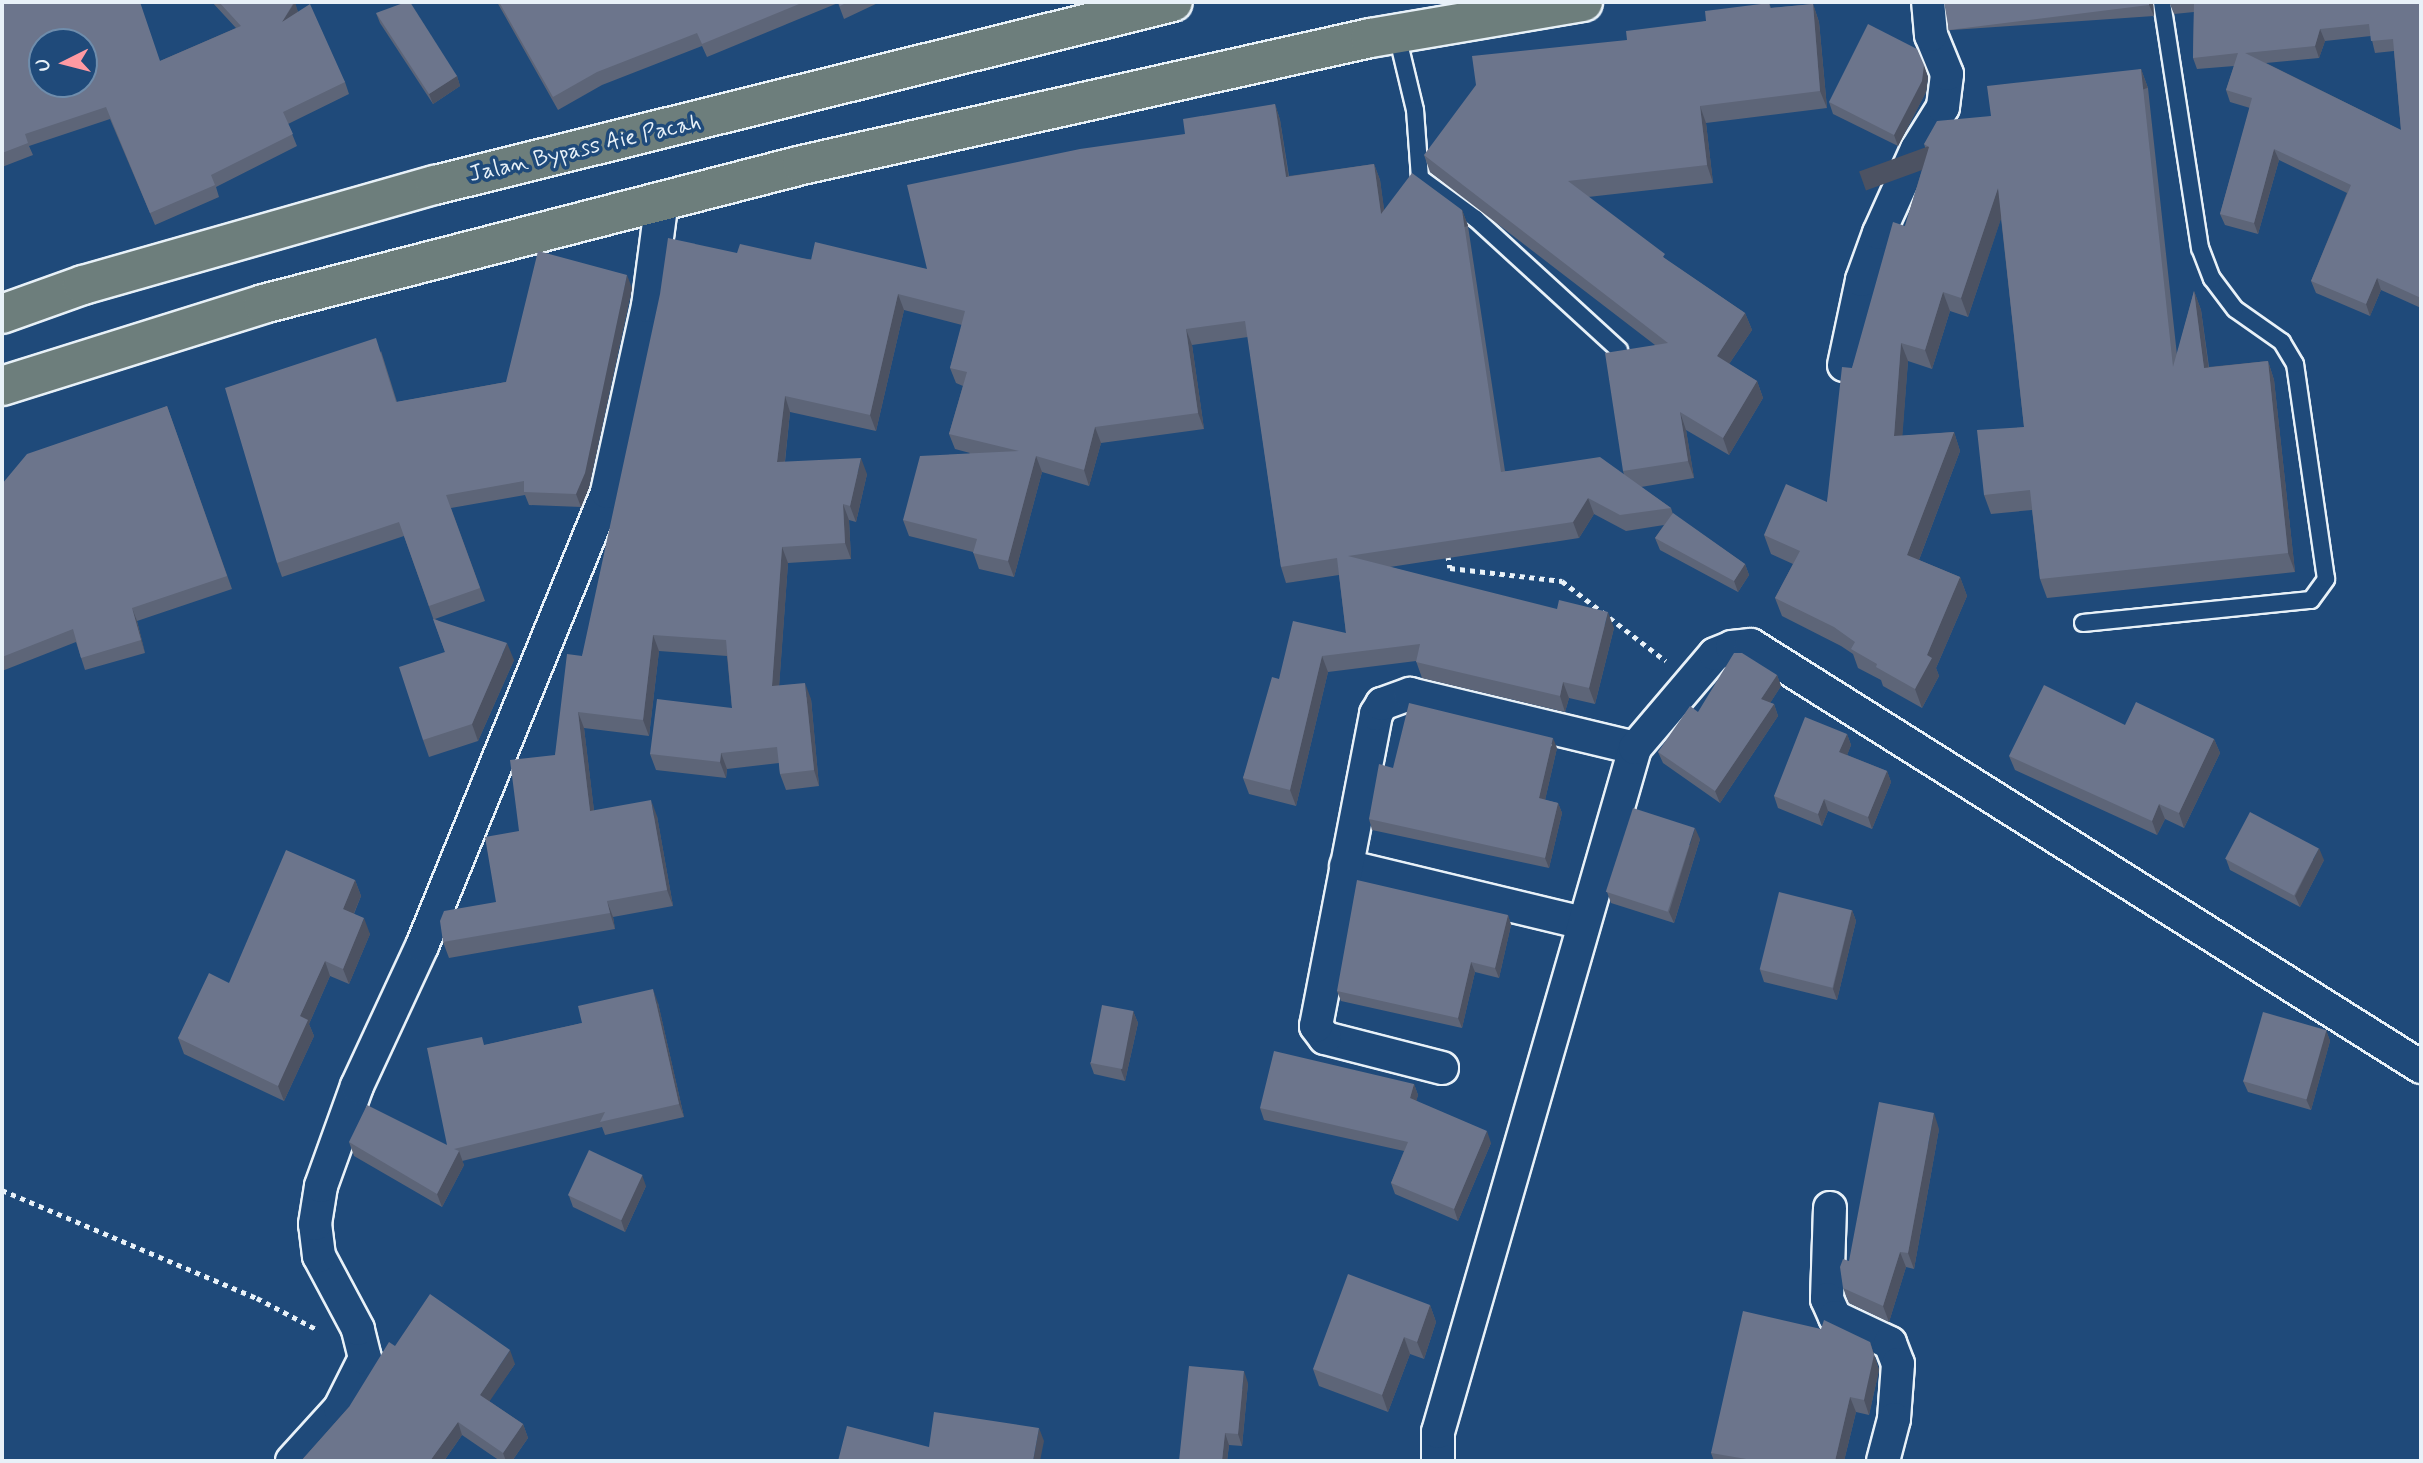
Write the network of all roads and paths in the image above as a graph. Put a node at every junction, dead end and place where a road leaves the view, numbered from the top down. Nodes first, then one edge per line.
1 (1583, 2) edge
2 (1928, 2) edge
3 (2162, 2) edge
4 (1159, 3) edge
5 (1518, 8) edge
6 (1396, 35) junction
7 (662, 200) junction
8 (2, 314) edge
9 (1619, 350) edge
10 (1844, 365) edge
11 (2, 386) edge
12 (1446, 541) edge
13 (2084, 623) dead end
14 (1691, 680) junction
15 (1635, 748) junction
16 (1346, 866) junction
17 (1583, 923) junction
18 (2421, 1067) edge
19 (1442, 1068) dead end
20 (2, 1190) edge
21 (1830, 1208) dead end
22 (365, 1358) junction
23 (292, 1461) edge
24 (1438, 1461) edge
25 (1883, 1461) edge

1 - 5 highway
2 - 10 street
3 - 13 lane
4 - 8 highway, Jalan Bypass Aie Pacah
5 - 6 highway
6 - 7 highway
6 - 9 lane
7 - 11 highway
7 - 22 street
12 - 14 path
14 - 15 street
14 - 18 street
15 - 16 street
15 - 17 street
16 - 17 street
16 - 19 street
17 - 24 street
20 - 22 path
21 - 25 street
22 - 23 street

